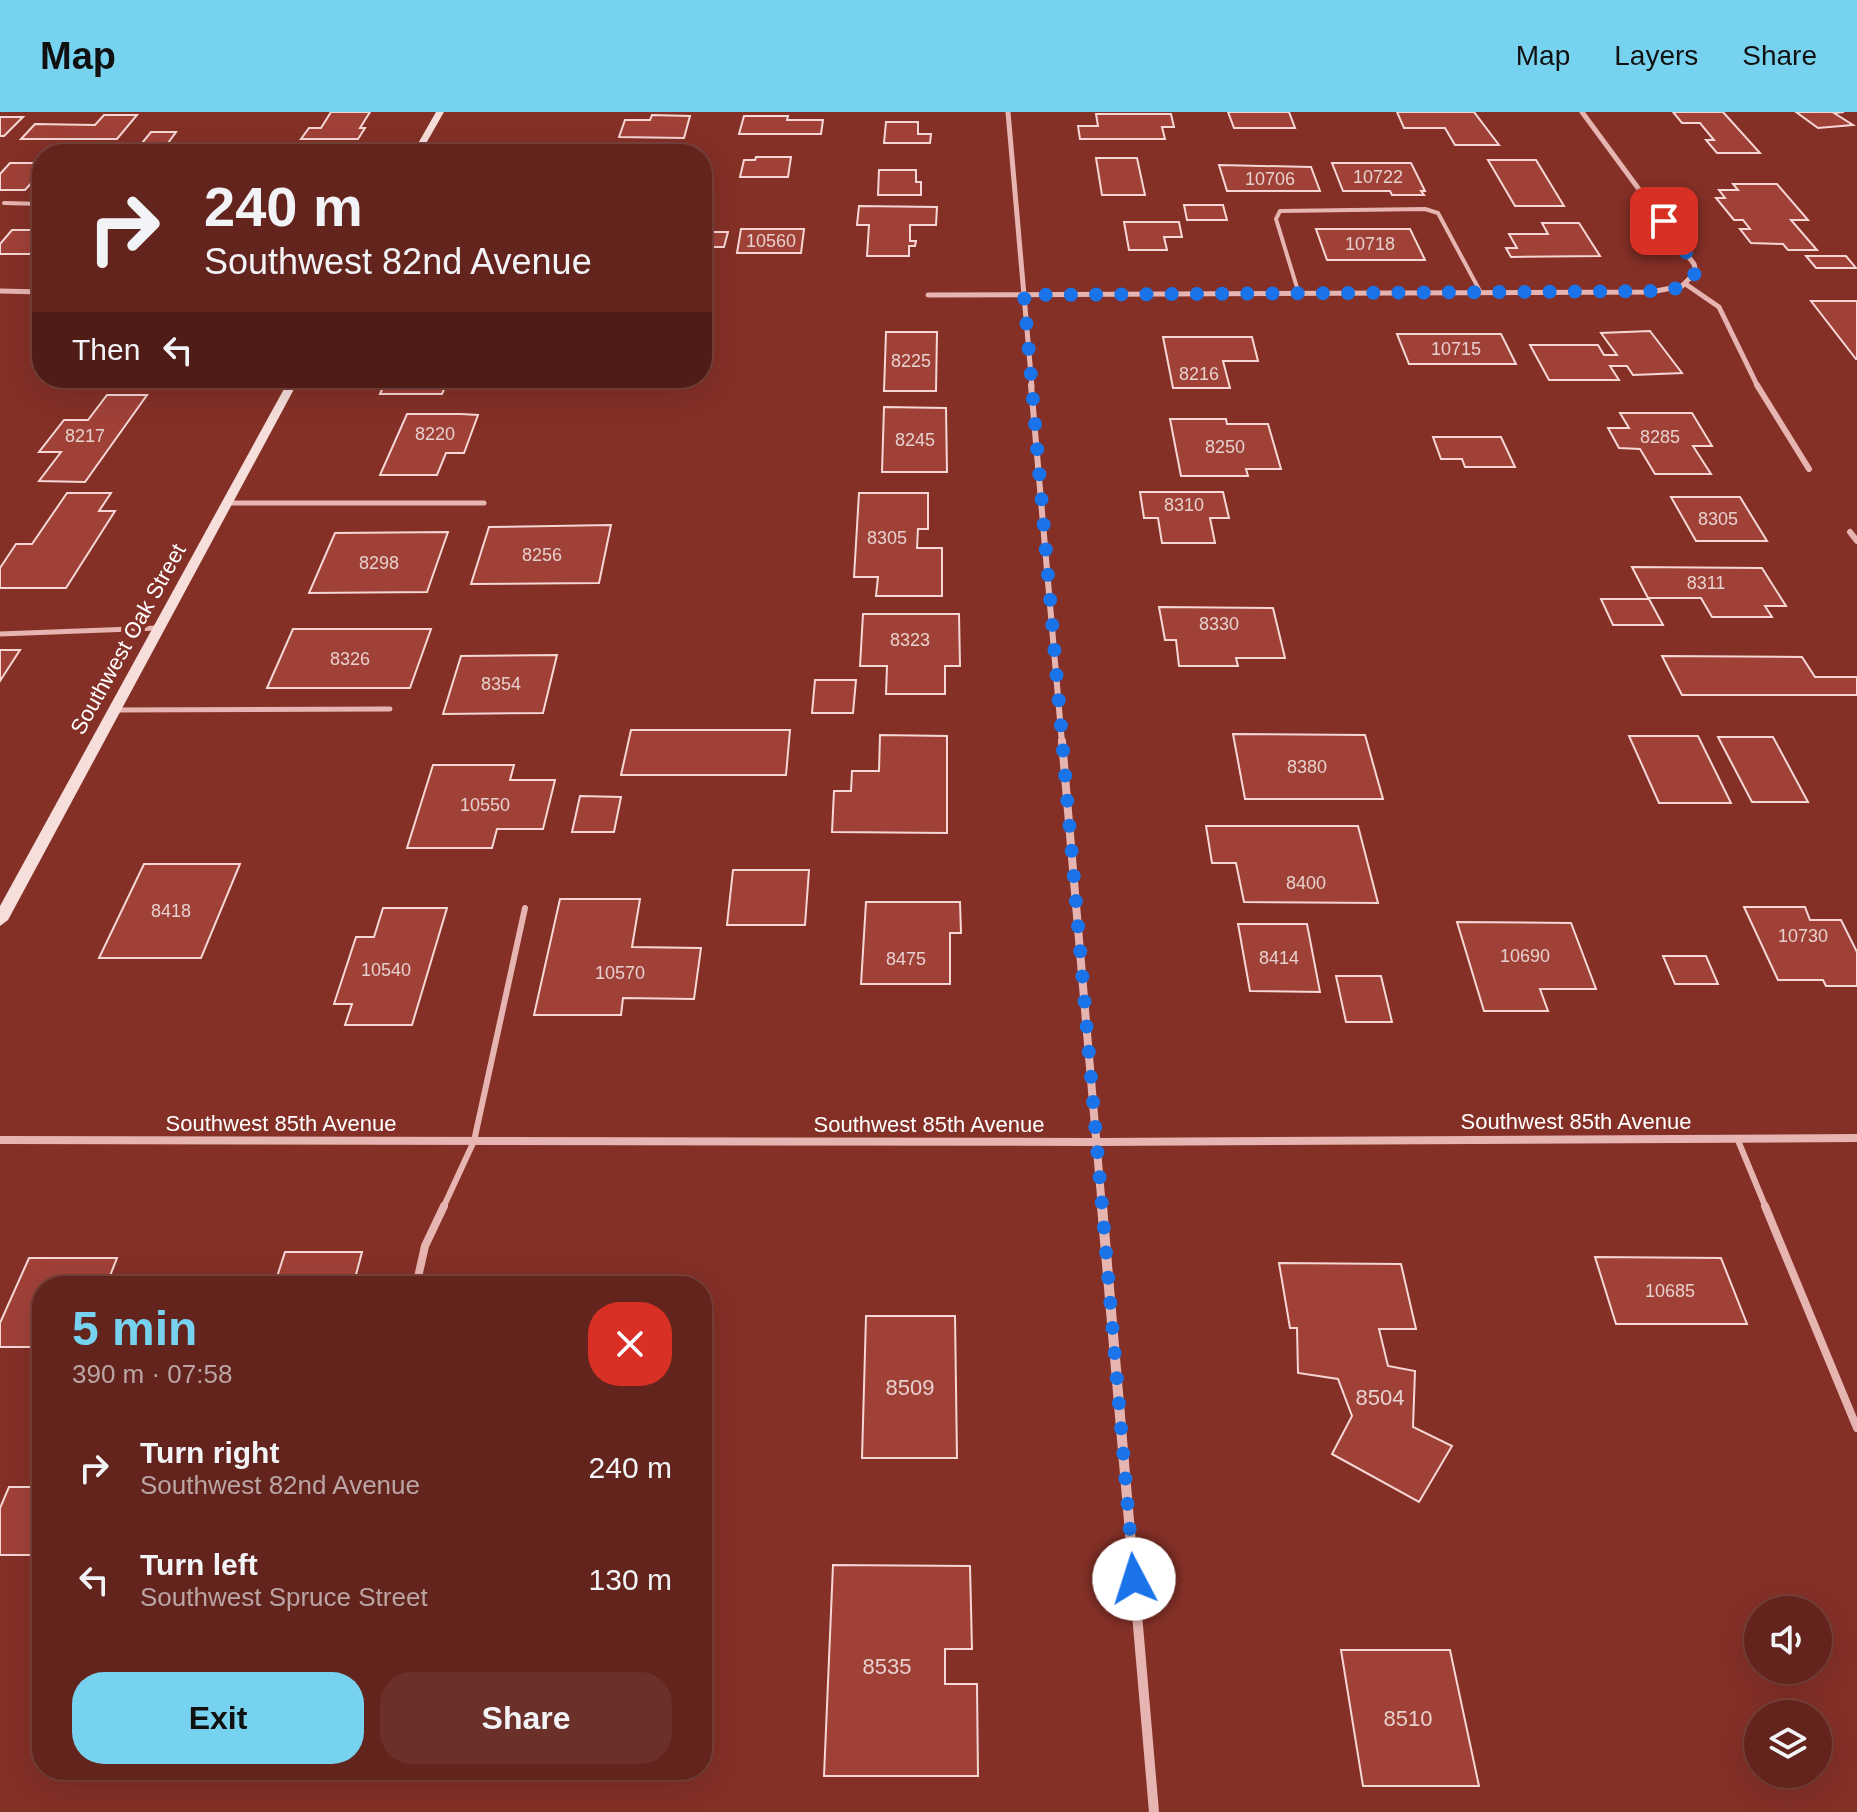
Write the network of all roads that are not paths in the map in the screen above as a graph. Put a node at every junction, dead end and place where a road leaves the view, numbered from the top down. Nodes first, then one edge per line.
1 (440, 112) edge
2 (1008, 112) edge
3 (1582, 112) edge
4 (422, 144) edge
5 (4, 203) dead end
6 (32, 204) edge
7 (1687, 285) junction
8 (0, 291) edge
9 (32, 292) edge
10 (1481, 293) junction
11 (1299, 294) junction
12 (928, 295) dead end
13 (1024, 295) junction
14 (290, 388) edge
15 (1809, 469) dead end
16 (227, 503) junction
17 (484, 503) dead end
18 (1850, 532) dead end
19 (1857, 541) edge
20 (158, 628) junction
21 (0, 634) edge
22 (390, 709) dead end
23 (114, 710) junction
24 (525, 908) dead end
25 (0, 920) edge
26 (1737, 1138) junction
27 (1857, 1138) edge
28 (0, 1140) edge
29 (474, 1141) junction
30 (1097, 1142) junction
31 (418, 1276) edge
32 (1857, 1428) edge
33 (1154, 1812) edge

1 - 4 street
2 - 13 street
3 - 7 street
5 - 6 lane
7 - 10 street
7 - 15 street
8 - 9 street
10 - 11 street
10 - 11 lane
11 - 13 street
12 - 13 street
13 - 30 street
14 - 16 street, Southwest Oak Street
16 - 17 lane
16 - 20 street, Southwest Oak Street
18 - 19 street
20 - 21 lane
20 - 23 street, Southwest Oak Street
22 - 23 lane
23 - 25 street, Southwest Oak Street
24 - 29 lane
26 - 27 street, Southwest 85th Avenue
26 - 30 street, Southwest 85th Avenue
26 - 32 lane
28 - 29 street, Southwest 85th Avenue
29 - 30 street, Southwest 85th Avenue
29 - 31 lane
30 - 33 street

